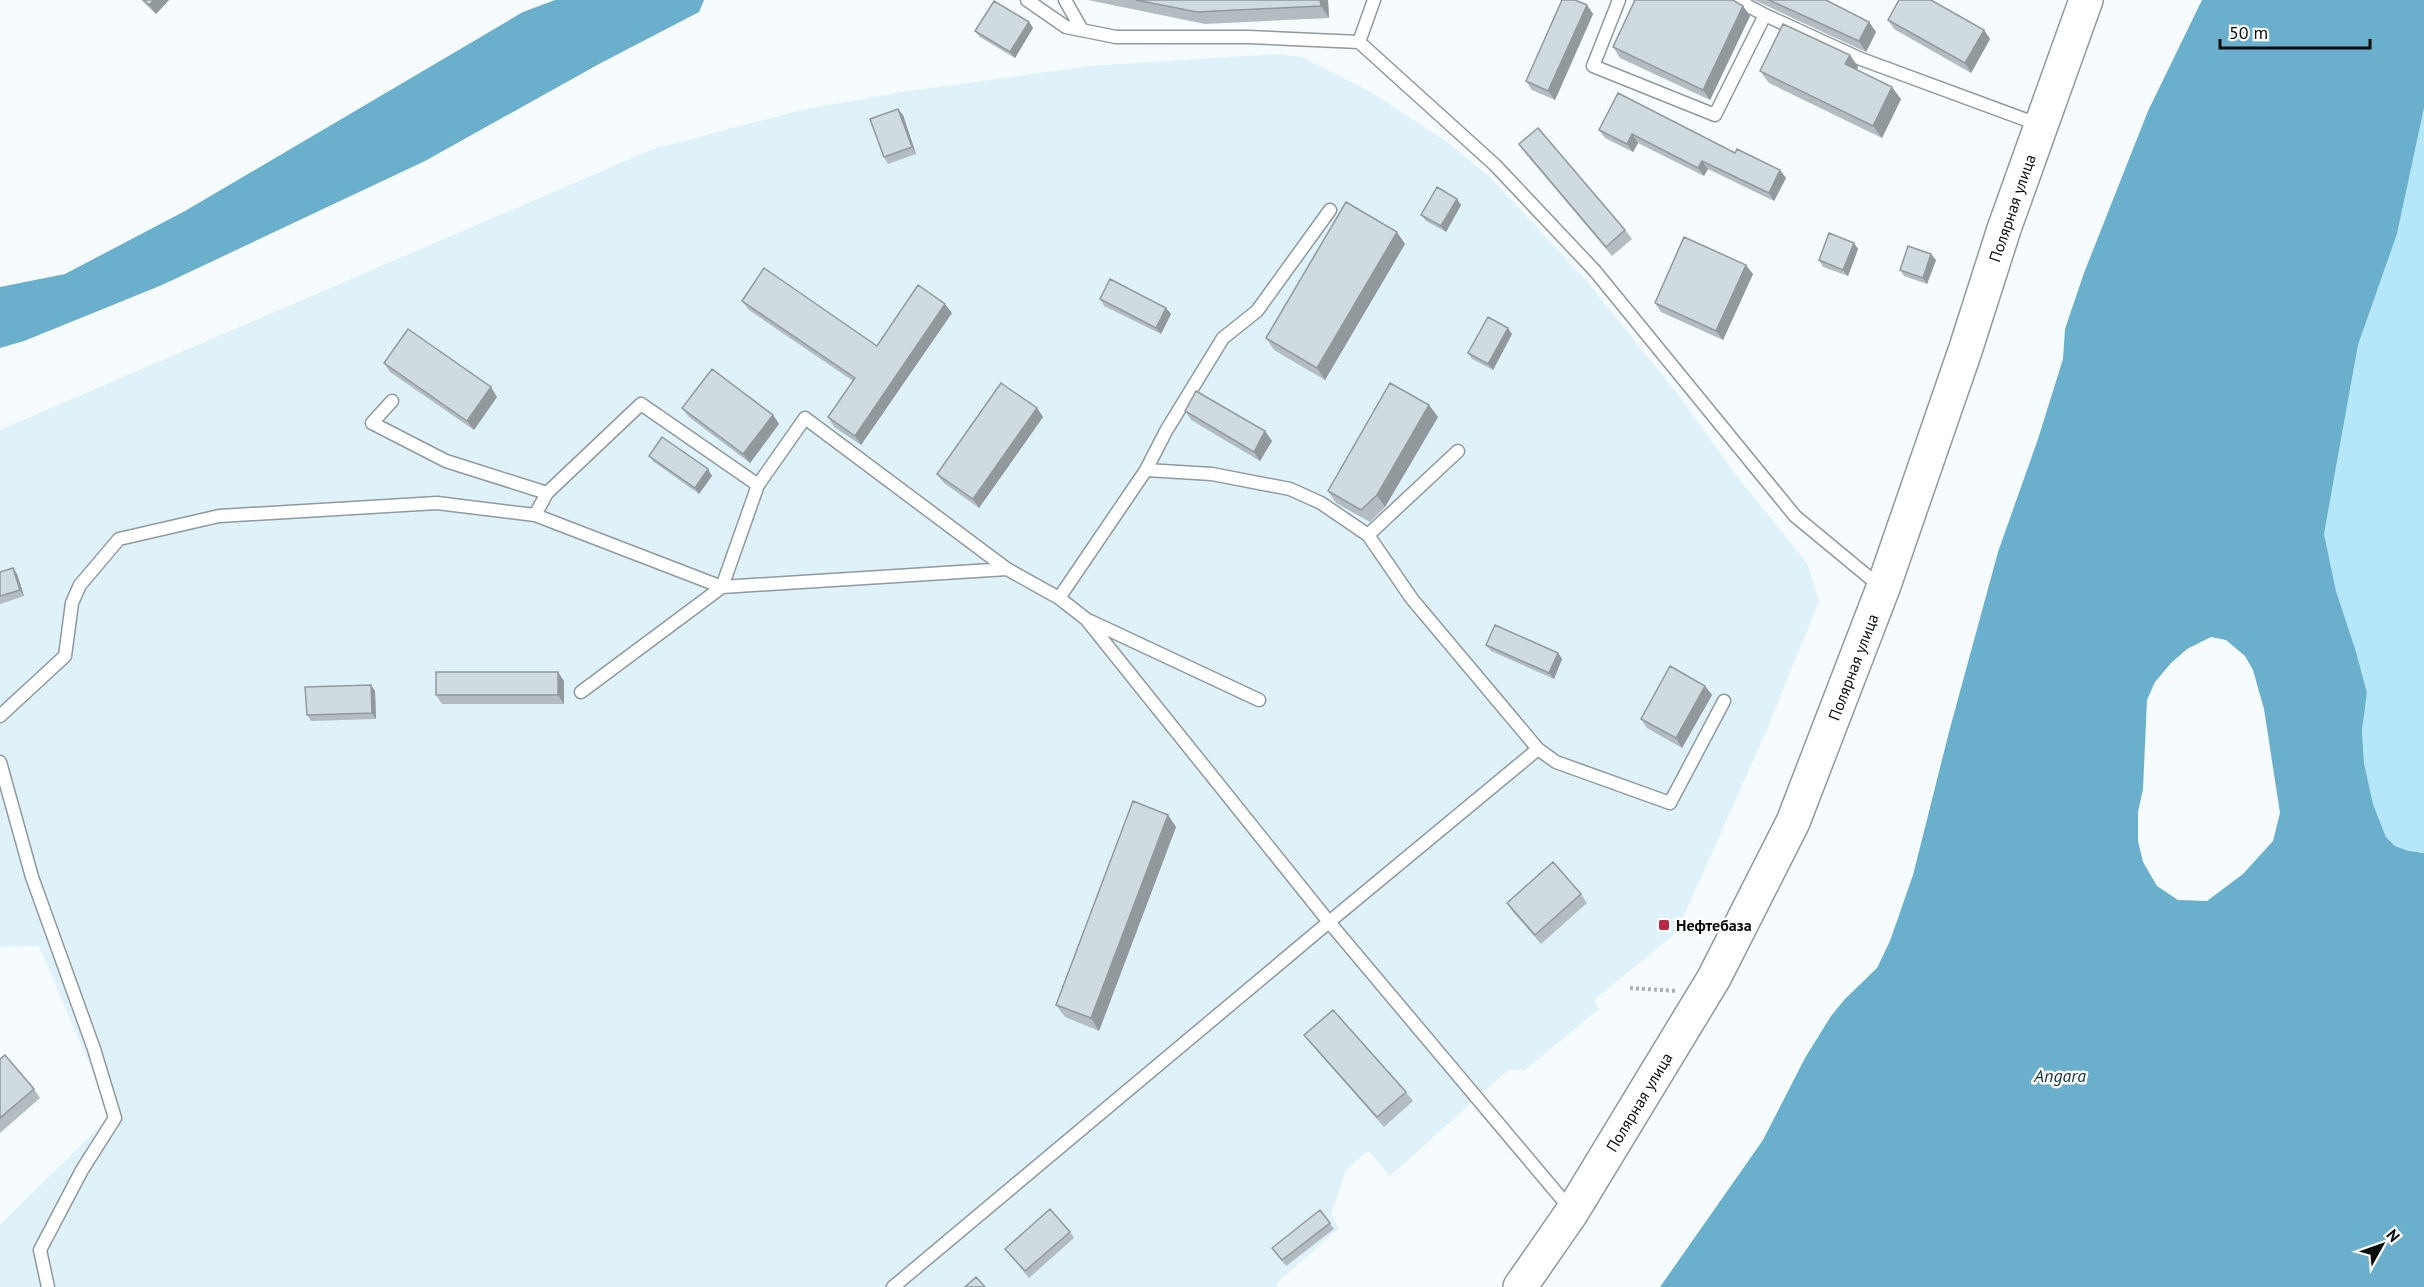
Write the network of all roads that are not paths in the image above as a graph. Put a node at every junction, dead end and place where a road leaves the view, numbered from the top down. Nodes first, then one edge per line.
1 (1027, 0) edge
2 (1065, 0) edge
3 (1374, 0) edge
4 (1619, 0) edge
5 (1737, 0) edge
6 (2085, 0) edge
7 (1765, 15) junction
8 (1082, 30) junction
9 (1359, 42) junction
10 (2041, 126) junction
11 (1330, 210) dead end
12 (392, 401) dead end
13 (1458, 451) dead end
14 (1146, 470) junction
15 (758, 485) junction
16 (547, 493) junction
17 (535, 515) junction
18 (1368, 535) junction
19 (1007, 569) junction
20 (722, 587) junction
21 (1882, 588) junction
22 (1059, 598) junction
23 (1086, 619) junction
24 (581, 692) dead end
25 (1259, 700) dead end
26 (1724, 701) dead end
27 (0, 716) edge
28 (1538, 749) junction
29 (0, 762) edge
30 (1329, 922) junction
31 (1572, 1212) junction
32 (48, 1287) edge
33 (893, 1287) edge
34 (1520, 1287) edge

1 - 8 lane
2 - 8 lane
3 - 9 lane
4 - 7 lane
5 - 7 lane
6 - 10 main road, Полярная улица
7 - 10 lane
8 - 9 lane
9 - 21 lane
10 - 21 main road, Полярная улица
11 - 14 lane
12 - 16 lane
13 - 18 lane
14 - 18 lane
14 - 22 lane
15 - 16 lane
15 - 19 lane
15 - 20 lane
16 - 17 lane
17 - 20 lane
17 - 27 lane
18 - 28 lane
19 - 20 lane
19 - 22 lane
20 - 24 lane
21 - 31 main road, Полярная улица
22 - 23 lane
23 - 25 lane
23 - 30 lane
26 - 28 lane
28 - 30 lane
29 - 32 lane
30 - 31 lane
30 - 33 lane
31 - 34 main road, Полярная улица

